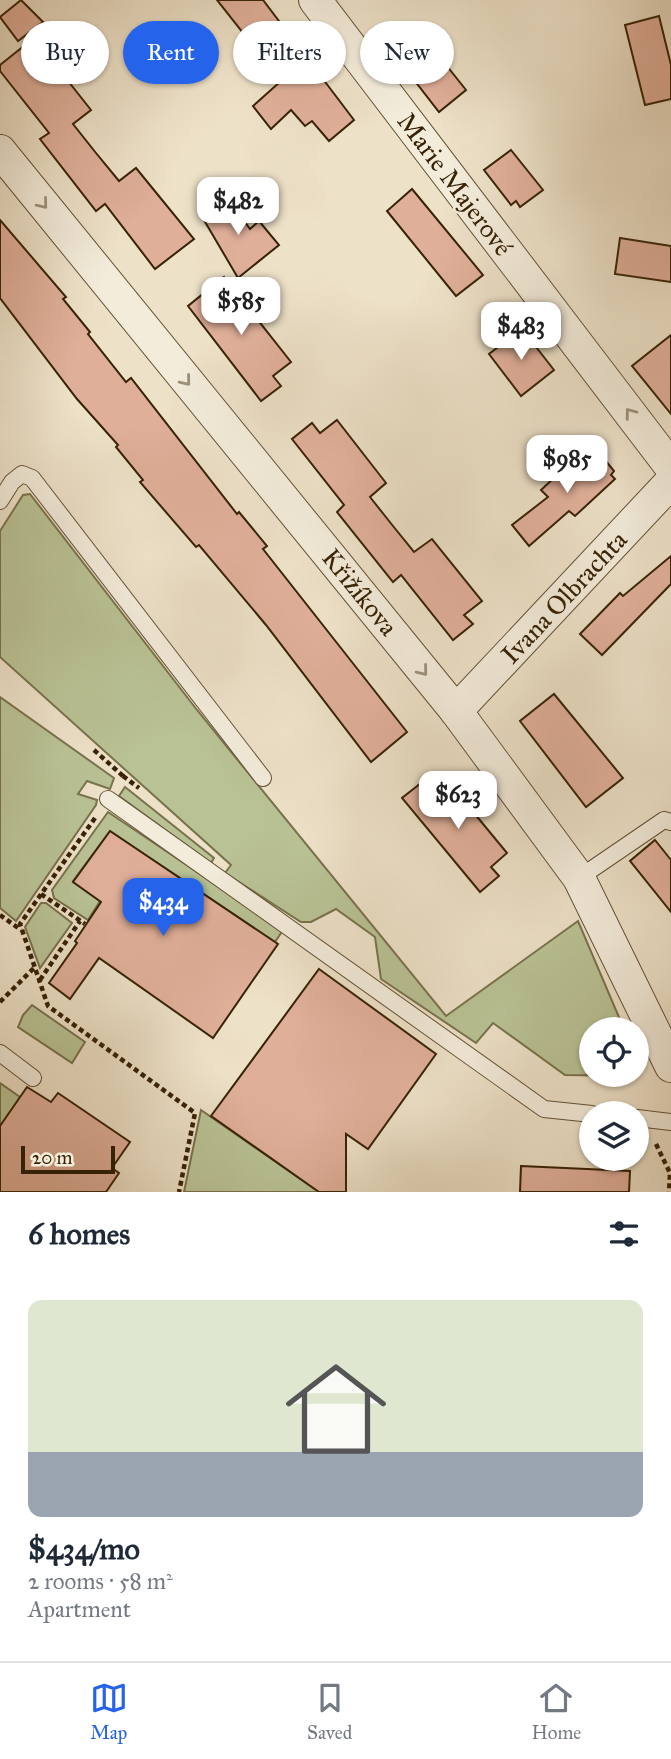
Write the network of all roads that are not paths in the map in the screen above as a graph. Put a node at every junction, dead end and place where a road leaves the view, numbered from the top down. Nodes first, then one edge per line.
1 (315, 0) edge
2 (0, 151) edge
3 (671, 467) edge
4 (671, 482) edge
5 (0, 501) edge
6 (456, 711) junction
7 (263, 778) dead end
8 (108, 799) road end
9 (671, 822) edge
10 (579, 878) junction
11 (0, 1053) edge
12 (671, 1066) edge
13 (33, 1078) dead end
14 (579, 1113) edge
15 (649, 1119) edge
16 (671, 1122) edge

3 -> 1 street, Marie Majerové
2 -> 6 street, Křižíkova
4 - 6 street, Ivana Olbrachta
5 - 7 lane
6 - 10 street, Křižíkova
8 - 14 lane
9 - 10 lane
10 - 12 street, Křižíkova
11 - 13 lane
15 - 16 lane

